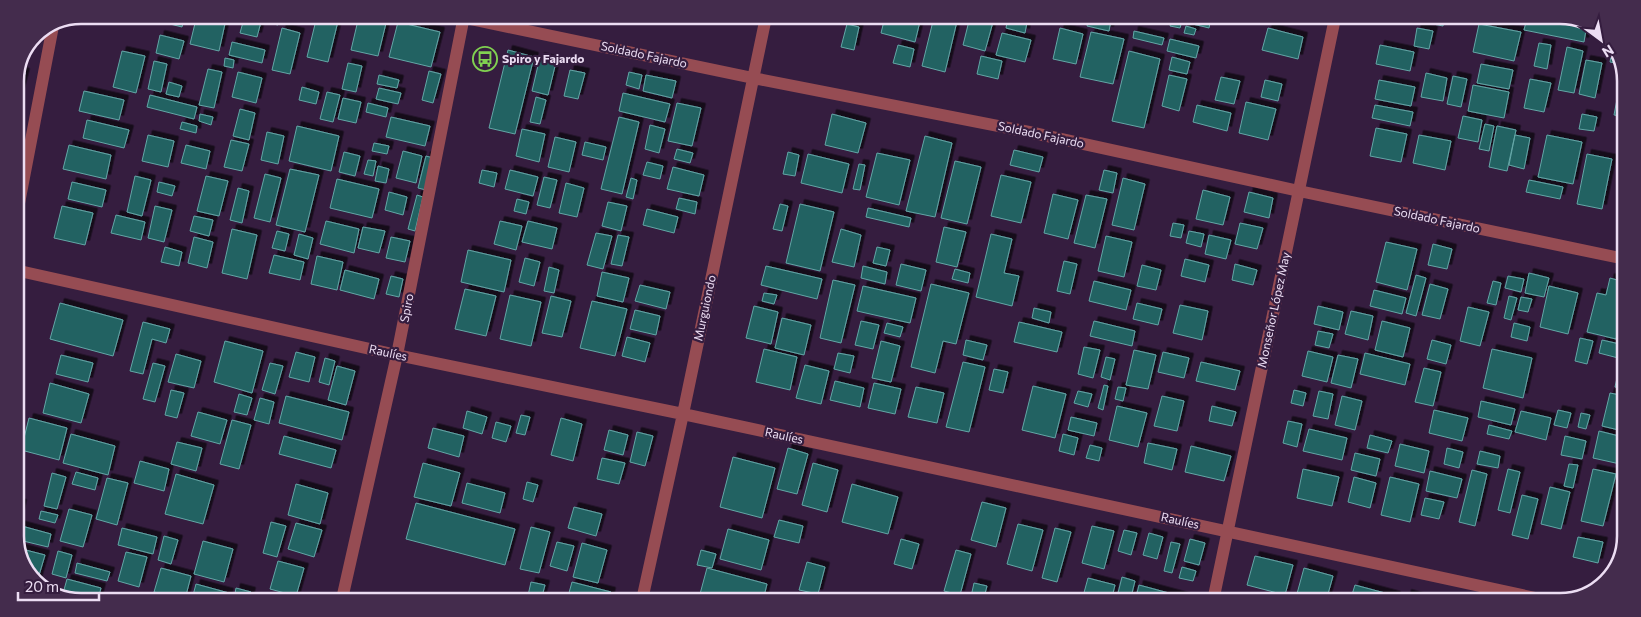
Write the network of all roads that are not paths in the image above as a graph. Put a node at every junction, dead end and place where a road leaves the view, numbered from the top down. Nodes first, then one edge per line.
1 (459, 24) edge
2 (499, 24) edge
3 (765, 24) edge
4 (1334, 24) edge
5 (52, 32) edge
6 (753, 78) junction
7 (24, 177) edge
8 (1299, 191) junction
9 (1617, 258) edge
10 (24, 272) edge
11 (397, 356) junction
12 (683, 414) junction
13 (1228, 531) junction
14 (343, 593) edge
15 (644, 593) edge
16 (1215, 593) edge
17 (1513, 593) edge

1 - 11 street, Spiro
2 - 6 street, Soldado Fajardo
3 - 6 street, Murguiondo
4 - 8 street, Monseñor López May
5 - 7 street
6 - 8 street, Soldado Fajardo
6 - 12 street, Murguiondo
8 - 9 street, Soldado Fajardo
8 - 13 street, Monseñor López May
10 - 11 street, Raulíes
11 - 12 street, Raulíes
11 - 14 street, Spiro
12 - 13 street, Raulíes
12 - 15 street, Murguiondo
13 - 16 street, Monseñor López May
13 - 17 street, Raulíes

